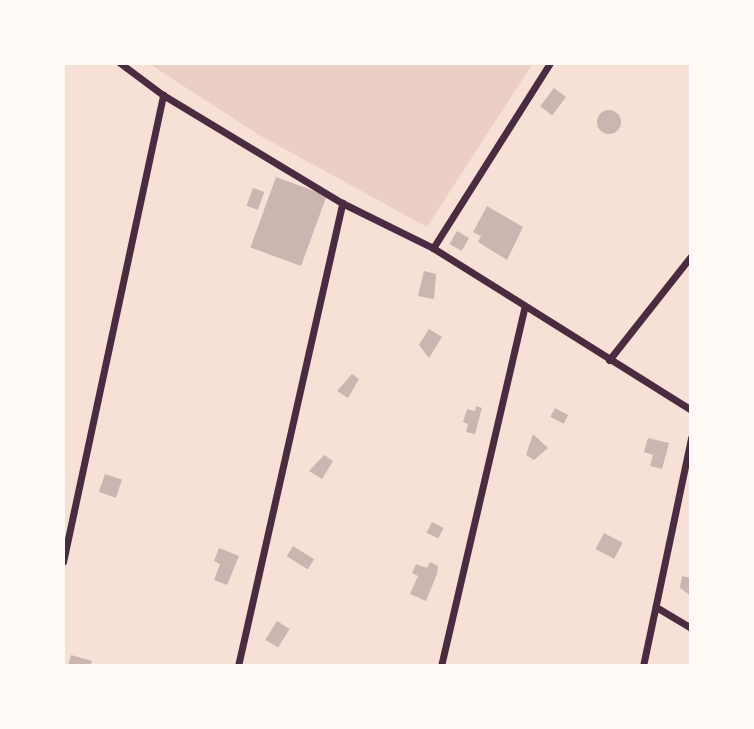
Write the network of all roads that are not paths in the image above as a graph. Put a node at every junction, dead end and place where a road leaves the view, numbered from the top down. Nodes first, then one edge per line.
1 (120, 63) edge
2 (550, 63) edge
3 (163, 95) junction
4 (342, 203) junction
5 (433, 248) junction
6 (691, 256) edge
7 (524, 309) junction
8 (609, 360) junction
9 (691, 410) edge
10 (691, 438) edge
11 (63, 562) edge
12 (656, 607) junction
13 (691, 628) edge
14 (238, 666) edge
15 (440, 666) edge
16 (643, 666) edge

1 - 3 street
2 - 5 street
3 - 4 street
3 - 11 street
4 - 5 street
4 - 14 street
5 - 7 street
6 - 8 street
7 - 8 street
7 - 15 street
8 - 9 street
10 - 12 street
12 - 13 street
12 - 16 street

